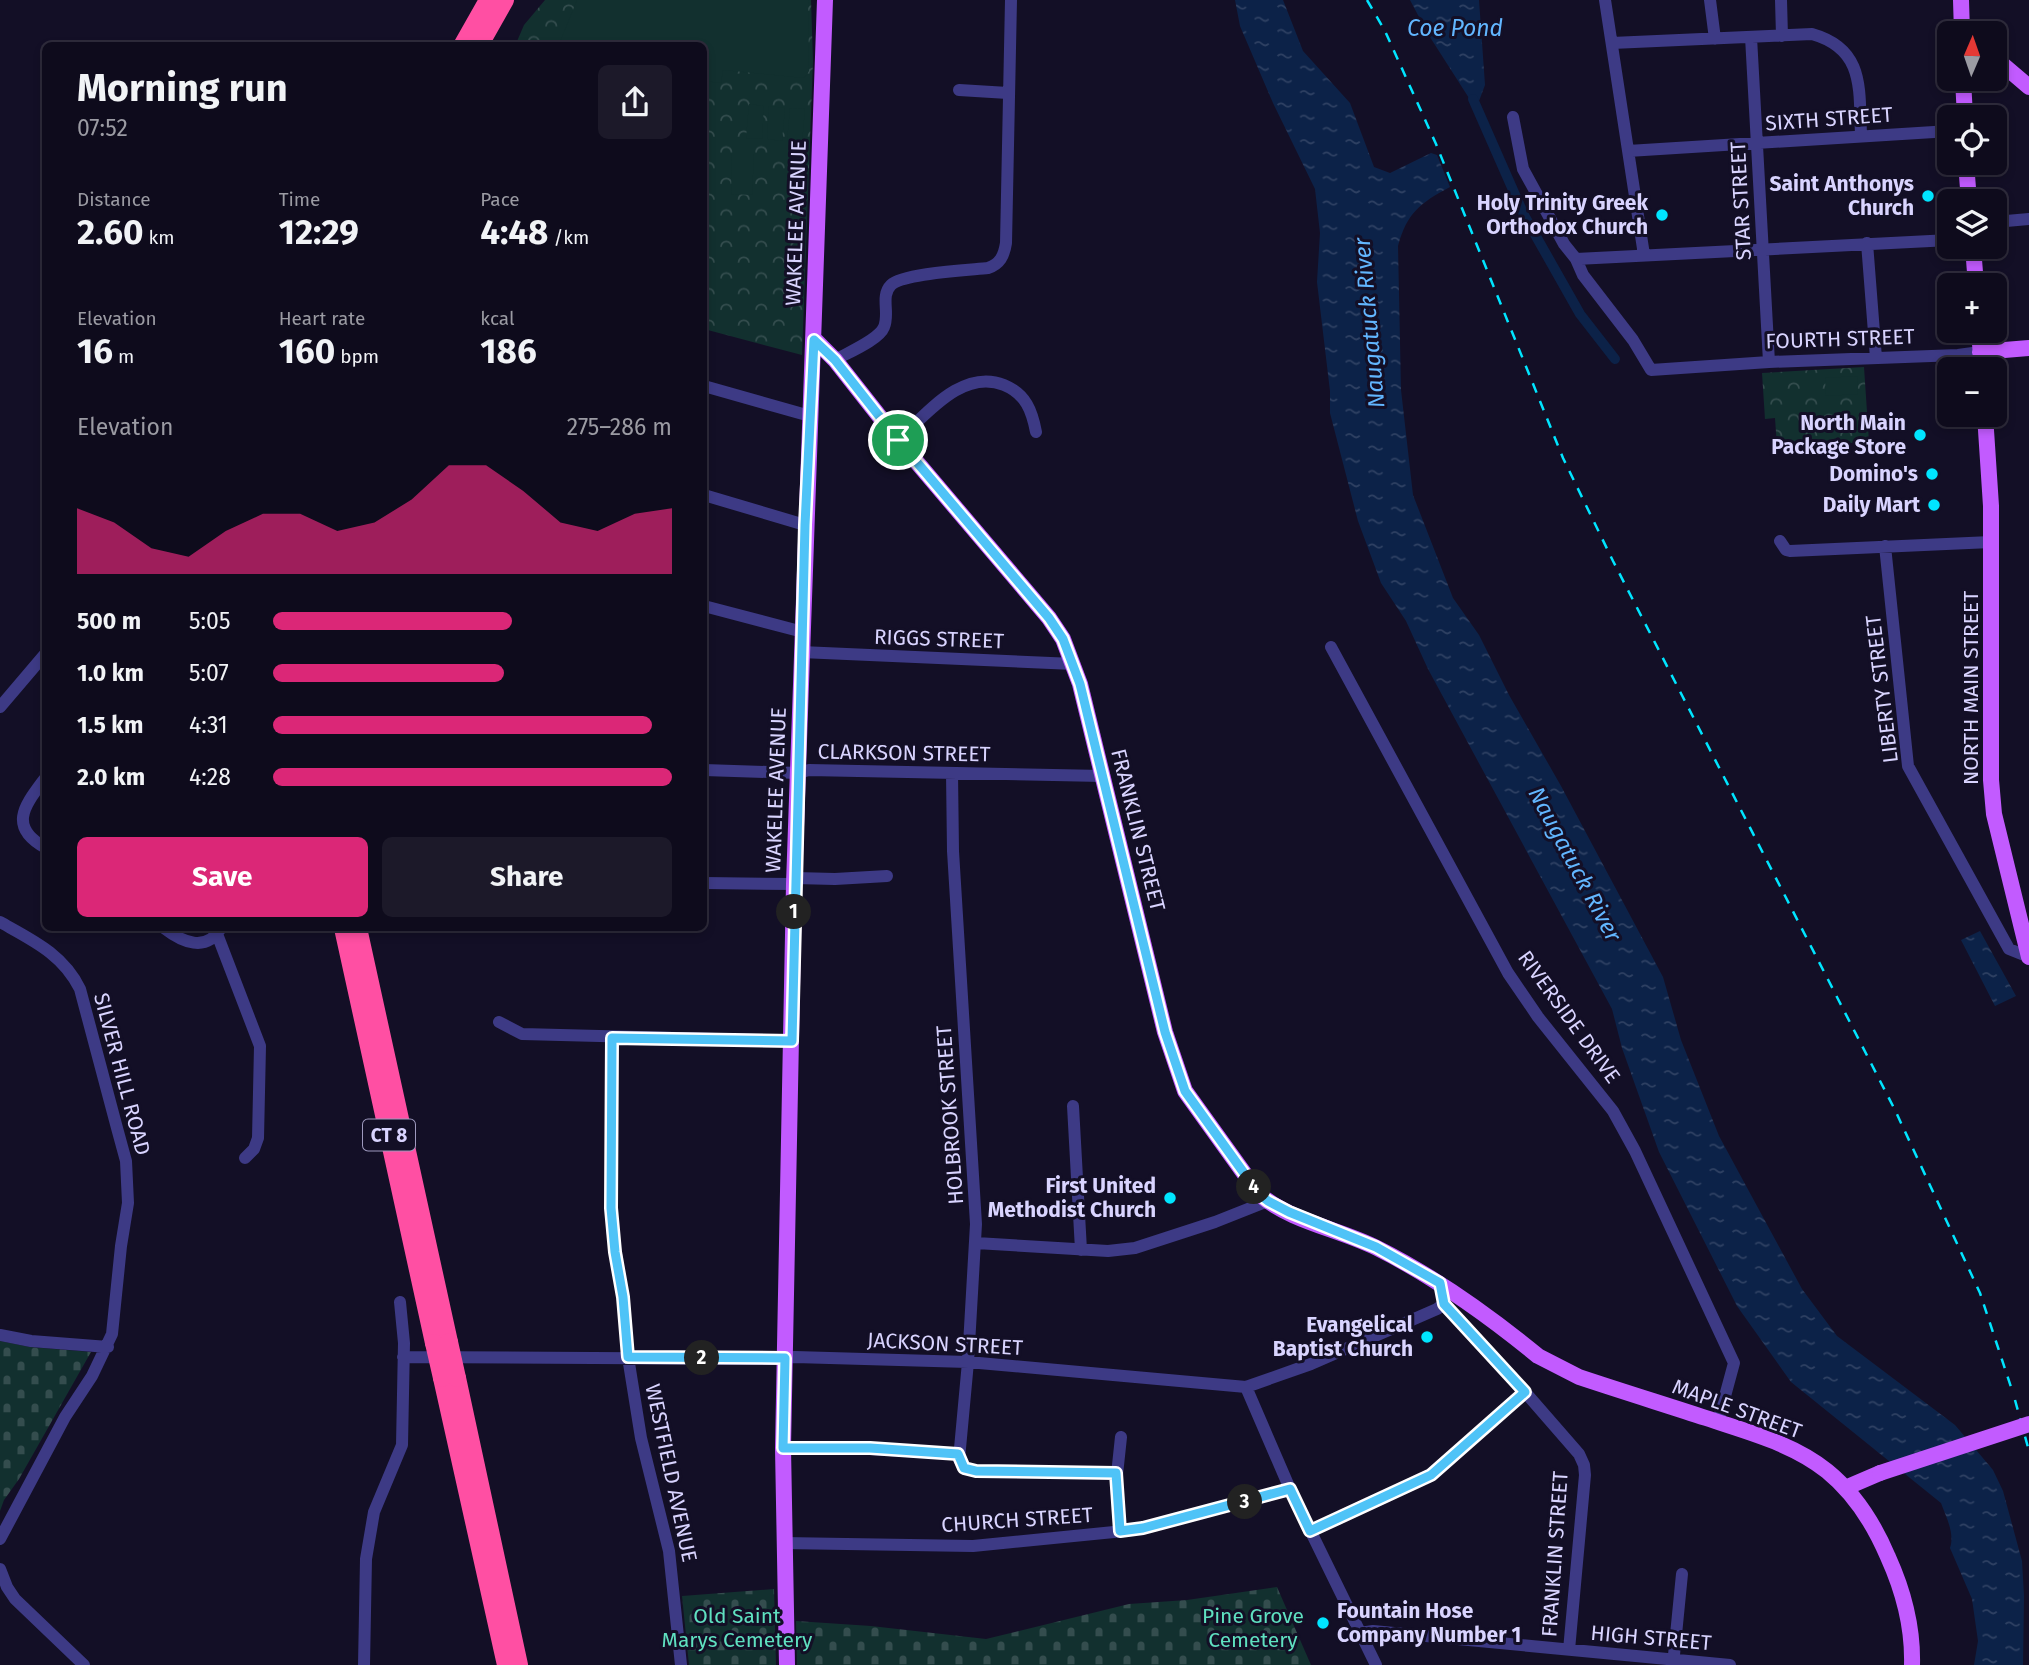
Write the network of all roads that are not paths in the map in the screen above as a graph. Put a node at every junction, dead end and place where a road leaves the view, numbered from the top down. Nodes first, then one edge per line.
1 (488, 0) edge
2 (505, 0) edge
3 (825, 0) edge
4 (1011, 0) edge
5 (1605, 0) edge
6 (1710, 0) edge
7 (1781, 0) edge
8 (1961, 0) edge
9 (1962, 21) edge
10 (1783, 36) junction
11 (1751, 37) junction
12 (1715, 39) junction
13 (464, 42) edge
14 (481, 42) edge
15 (1612, 43) junction
16 (2007, 69) edge
17 (2029, 88) edge
18 (959, 90) dead end
19 (1008, 93) junction
20 (1513, 117) dead end
21 (1937, 132) edge
22 (1861, 135) junction
23 (1757, 143) junction
24 (1628, 151) junction
25 (2029, 219) edge
26 (2007, 221) edge
27 (1937, 240) edge
28 (1867, 243) junction
29 (1763, 250) junction
30 (1644, 255) junction
31 (1576, 259) junction
32 (814, 340) junction
33 (1980, 343) edge
34 (2029, 348) edge
35 (1980, 352) junction
36 (1981, 357) edge
37 (1876, 358) junction
38 (835, 360) junction
39 (1769, 362) junction
40 (707, 387) edge
41 (810, 416) junction
42 (1986, 427) edge
43 (1036, 432) dead end
44 (898, 440) junction
45 (707, 496) edge
46 (805, 525) junction
47 (1780, 541) dead end
48 (1991, 542) junction
49 (1885, 546) junction
50 (707, 607) edge
51 (803, 632) junction
52 (1331, 647) dead end
53 (802, 652) junction
54 (42, 658) edge
55 (1074, 663) junction
56 (0, 708) edge
57 (707, 770) edge
58 (798, 773) junction
59 (952, 773) junction
60 (1103, 776) junction
61 (42, 782) edge
62 (42, 846) edge
63 (887, 876) dead end
64 (794, 881) junction
65 (707, 883) edge
66 (0, 922) edge
67 (169, 931) edge
68 (219, 931) edge
69 (344, 931) edge
70 (359, 931) edge
71 (2029, 957) edge
72 (499, 1022) dead end
73 (612, 1038) junction
74 (792, 1041) junction
75 (1073, 1106) dead end
76 (245, 1158) dead end
77 (1268, 1201) junction
78 (976, 1244) junction
79 (1081, 1250) junction
80 (1440, 1283) junction
81 (400, 1302) dead end
82 (1444, 1304) junction
83 (0, 1335) edge
84 (442, 1343) junction
85 (108, 1347) junction
86 (403, 1357) junction
87 (628, 1357) junction
88 (785, 1358) junction
89 (968, 1362) junction
90 (449, 1378) junction
91 (1246, 1387) junction
92 (1525, 1392) junction
93 (1718, 1422) junction
94 (2029, 1424) edge
95 (1121, 1437) dead end
96 (783, 1448) junction
97 (958, 1454) junction
98 (1116, 1473) junction
99 (1845, 1488) junction
100 (1290, 1489) junction
101 (1120, 1531) junction
102 (1310, 1531) junction
103 (0, 1539) edge
104 (783, 1543) junction
105 (0, 1569) edge
106 (1682, 1574) dead end
107 (1360, 1633) junction
108 (1569, 1650) junction
109 (1674, 1663) edge
110 (84, 1665) edge
111 (363, 1665) edge
112 (506, 1665) edge
113 (519, 1665) edge
114 (681, 1665) edge
115 (787, 1665) edge
116 (1377, 1665) edge
117 (1730, 1665) edge
118 (1912, 1665) edge

1 - 13 highway
2 - 14 highway
3 - 32 main road, WAKELEE AVENUE
4 - 19 street
5 - 15 street
6 - 12 street
7 - 10 street
8 - 9 main road
10 - 11 street
10 - 22 street
11 - 12 street
11 - 23 street, STAR STREET
12 - 15 street
15 - 24 street
16 - 17 main road
18 - 19 street
19 - 38 street
20 - 31 street
21 - 22 street, SIXTH STREET
22 - 23 street, SIXTH STREET
23 - 24 street, SIXTH STREET
23 - 29 street, STAR STREET
24 - 30 street
25 - 26 street
27 - 28 street
28 - 29 street
28 - 37 street
29 - 30 street
29 - 39 street, STAR STREET
30 - 31 street
31 - 39 street, FOURTH STREET
32 - 38 main road, FRANKLIN STREET
32 - 41 main road, WAKELEE AVENUE
33 - 35 main road
34 - 35 main road, FOURTH STREET
35 - 36 main road
35 - 37 street, FOURTH STREET
37 - 39 street, FOURTH STREET
38 - 44 main road, FRANKLIN STREET
40 - 41 street
41 - 46 main road, WAKELEE AVENUE
42 - 48 main road, NORTH MAIN STREET
43 - 44 street
44 - 55 main road, FRANKLIN STREET
45 - 46 street
46 - 51 main road, WAKELEE AVENUE
47 - 49 street
48 - 49 street
48 - 71 main road, NORTH MAIN STREET
49 - 71 street, LIBERTY STREET
50 - 51 street
51 - 53 main road, WAKELEE AVENUE
52 - 93 street, RIVERSIDE DRIVE
53 - 55 street, RIGGS STREET
53 - 58 main road, WAKELEE AVENUE
54 - 56 street
55 - 60 main road, FRANKLIN STREET
57 - 58 street, CLARKSON STREET
58 - 59 street, CLARKSON STREET
58 - 64 main road, WAKELEE AVENUE
59 - 60 street, CLARKSON STREET
59 - 78 street, HOLBROOK STREET
60 - 77 main road, FRANKLIN STREET
61 - 62 street
63 - 64 street
64 - 65 street
64 - 74 main road, WAKELEE AVENUE
66 - 85 street, SILVER HILL ROAD
67 - 68 street
68 - 76 street
69 - 84 highway, CT 8
70 - 84 highway, CT 8
72 - 73 street
73 - 74 street
73 - 87 street, WESTFIELD AVENUE
74 - 88 main road, WAKELEE AVENUE
75 - 79 street
77 - 79 street
77 - 80 main road, FRANKLIN STREET
78 - 79 street
78 - 89 street, HOLBROOK STREET
80 - 82 street
80 - 93 main road, MAPLE STREET
81 - 86 street
82 - 91 street, JACKSON STREET
82 - 92 street, FRANKLIN STREET
83 - 85 street
84 - 90 highway, CT 8, bridge
85 - 103 street, SILVER HILL ROAD
86 - 87 street, JACKSON STREET
86 - 111 street
87 - 88 street, JACKSON STREET
87 - 114 street, WESTFIELD AVENUE
88 - 89 street, JACKSON STREET
88 - 96 main road, WAKELEE AVENUE
89 - 91 street, JACKSON STREET
89 - 97 street, HOLBROOK STREET
90 - 112 highway, CT 8
90 - 113 highway, CT 8
91 - 100 street
92 - 102 street
92 - 108 street, FRANKLIN STREET
93 - 99 main road, MAPLE STREET
94 - 99 main road, bridge
95 - 98 street
96 - 97 street
96 - 104 main road, WAKELEE AVENUE
97 - 98 street
98 - 101 street
99 - 118 main road
100 - 101 street, CHURCH STREET
100 - 102 street
101 - 104 street, CHURCH STREET
102 - 107 street
104 - 115 main road, WAKELEE AVENUE
105 - 110 street
106 - 109 street
107 - 108 street, HIGH STREET
107 - 116 street
108 - 109 street, HIGH STREET
109 - 117 street, HIGH STREET

